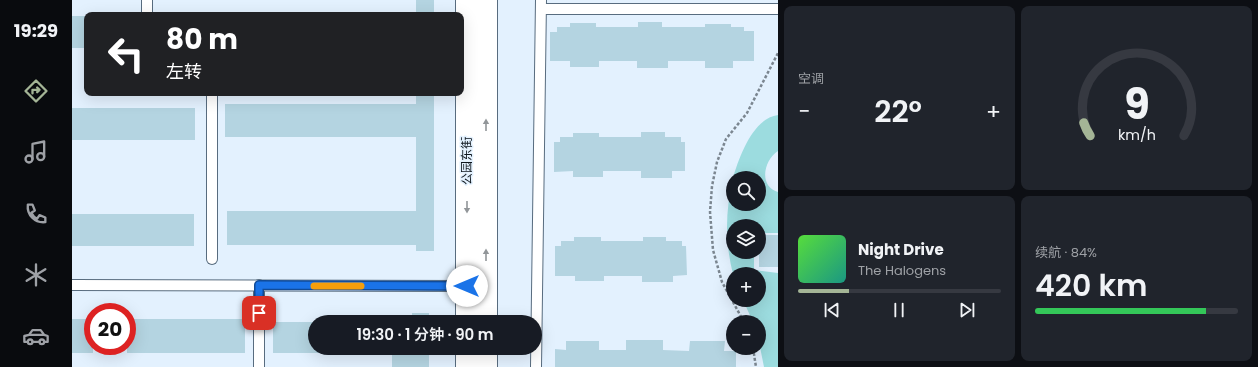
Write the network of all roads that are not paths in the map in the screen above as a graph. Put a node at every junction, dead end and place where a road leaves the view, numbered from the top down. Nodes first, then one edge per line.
1 (147, 0) edge
2 (467, 0) edge
3 (486, 0) edge
4 (541, 4) edge
5 (778, 9) edge
6 (147, 12) edge
7 (212, 96) edge
8 (212, 259) dead end
9 (72, 285) edge
10 (259, 285) junction
11 (467, 286) junction
12 (467, 315) edge
13 (486, 315) edge
14 (467, 355) edge
15 (486, 355) edge
16 (259, 367) edge
17 (467, 367) edge
18 (486, 367) edge
19 (536, 367) edge

1 - 6 lane
2 -> 11 street, 公园东街
13 -> 3 street, 公园东街
4 - 5 lane
4 - 19 lane
7 - 8 lane
9 - 10 lane
10 - 11 lane
10 - 16 lane
11 - 12 street, 公园东街
14 - 17 street
15 - 18 street

